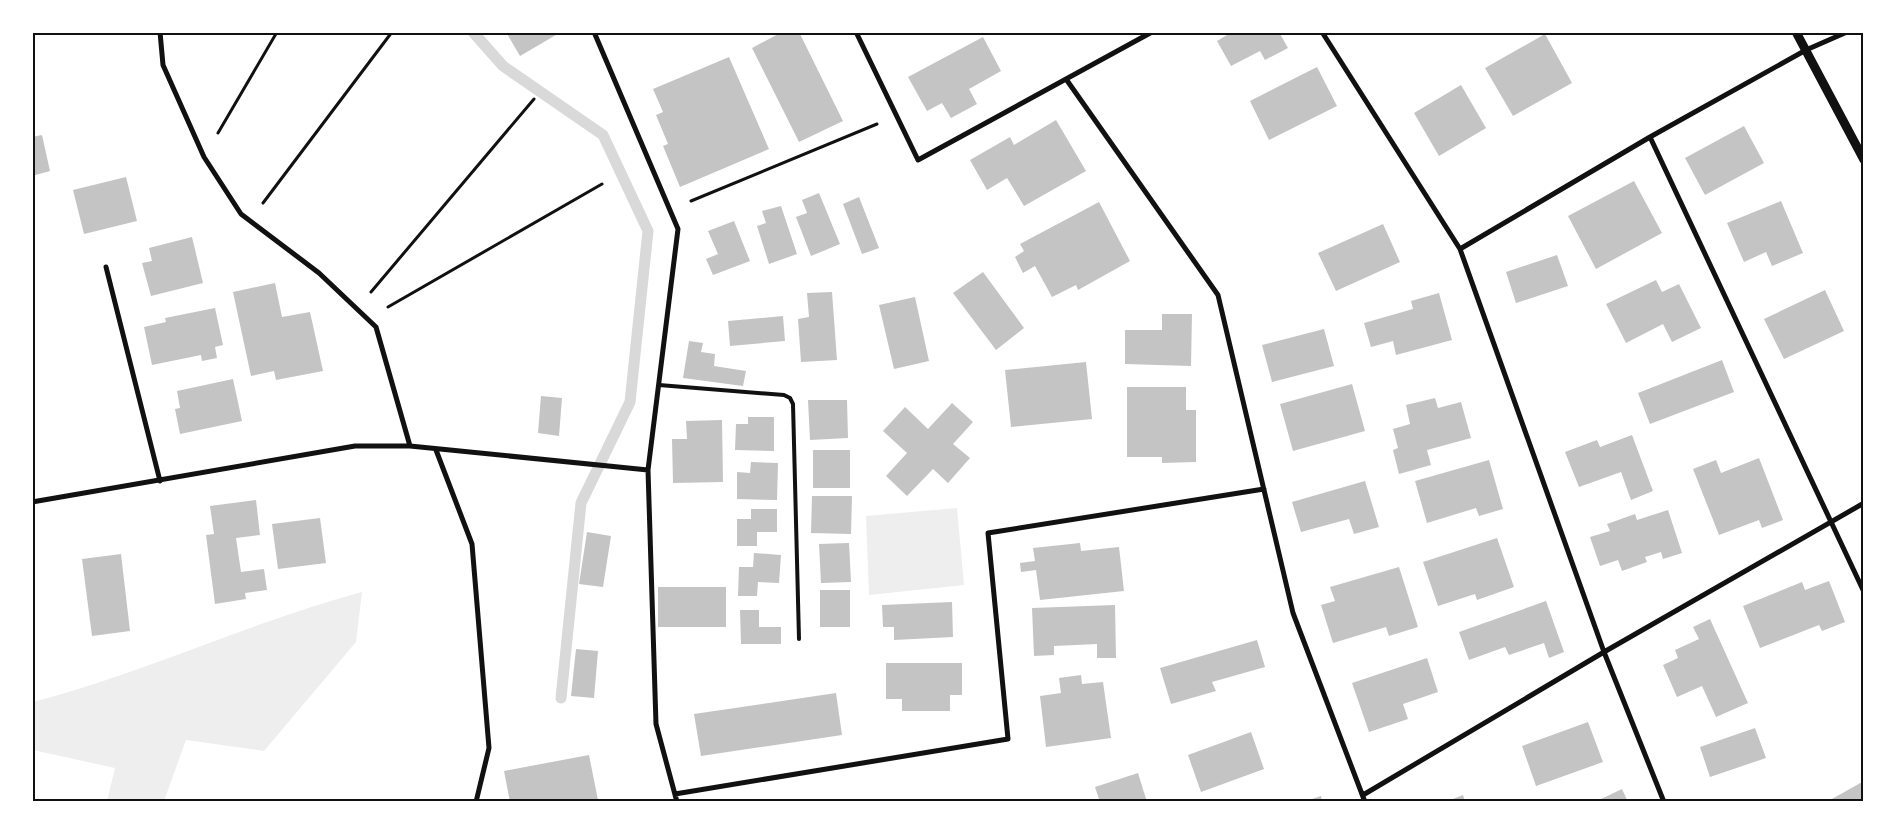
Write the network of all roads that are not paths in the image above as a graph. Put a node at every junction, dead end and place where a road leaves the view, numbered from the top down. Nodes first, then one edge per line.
1 (160, 32) edge
2 (594, 32) edge
3 (856, 32) edge
4 (1322, 32) edge
5 (1796, 32) edge
6 (1847, 32) edge
7 (1151, 33) edge
8 (1806, 50) junction
9 (1066, 79) junction
10 (1650, 137) junction
11 (1864, 160) edge
12 (1460, 249) junction
13 (106, 267) dead end
14 (659, 384) junction
15 (410, 446) junction
16 (436, 450) junction
17 (648, 470) junction
18 (160, 481) junction
19 (1264, 489) junction
20 (32, 502) edge
21 (1864, 503) edge
22 (1831, 522) junction
23 (1864, 592) edge
24 (799, 639) dead end
25 (1604, 652) junction
26 (675, 794) junction
27 (1363, 796) junction
28 (476, 802) edge
29 (677, 802) edge
30 (1365, 802) edge
31 (1664, 802) edge

1 - 15 street
2 - 14 street
3 - 9 street
4 - 12 street
5 - 8 street
6 - 8 street
7 - 9 street
8 - 10 street
8 - 11 street
9 - 19 street
10 - 12 street
10 - 22 street
12 - 25 street
13 - 18 street
14 - 17 street
14 - 24 lane
15 - 16 street
15 - 18 street
16 - 17 street
16 - 28 street
17 - 26 street
18 - 20 street
19 - 26 street
19 - 27 street
21 - 22 street
22 - 23 street
22 - 25 street
25 - 27 street
25 - 31 street
26 - 29 street
27 - 30 street

